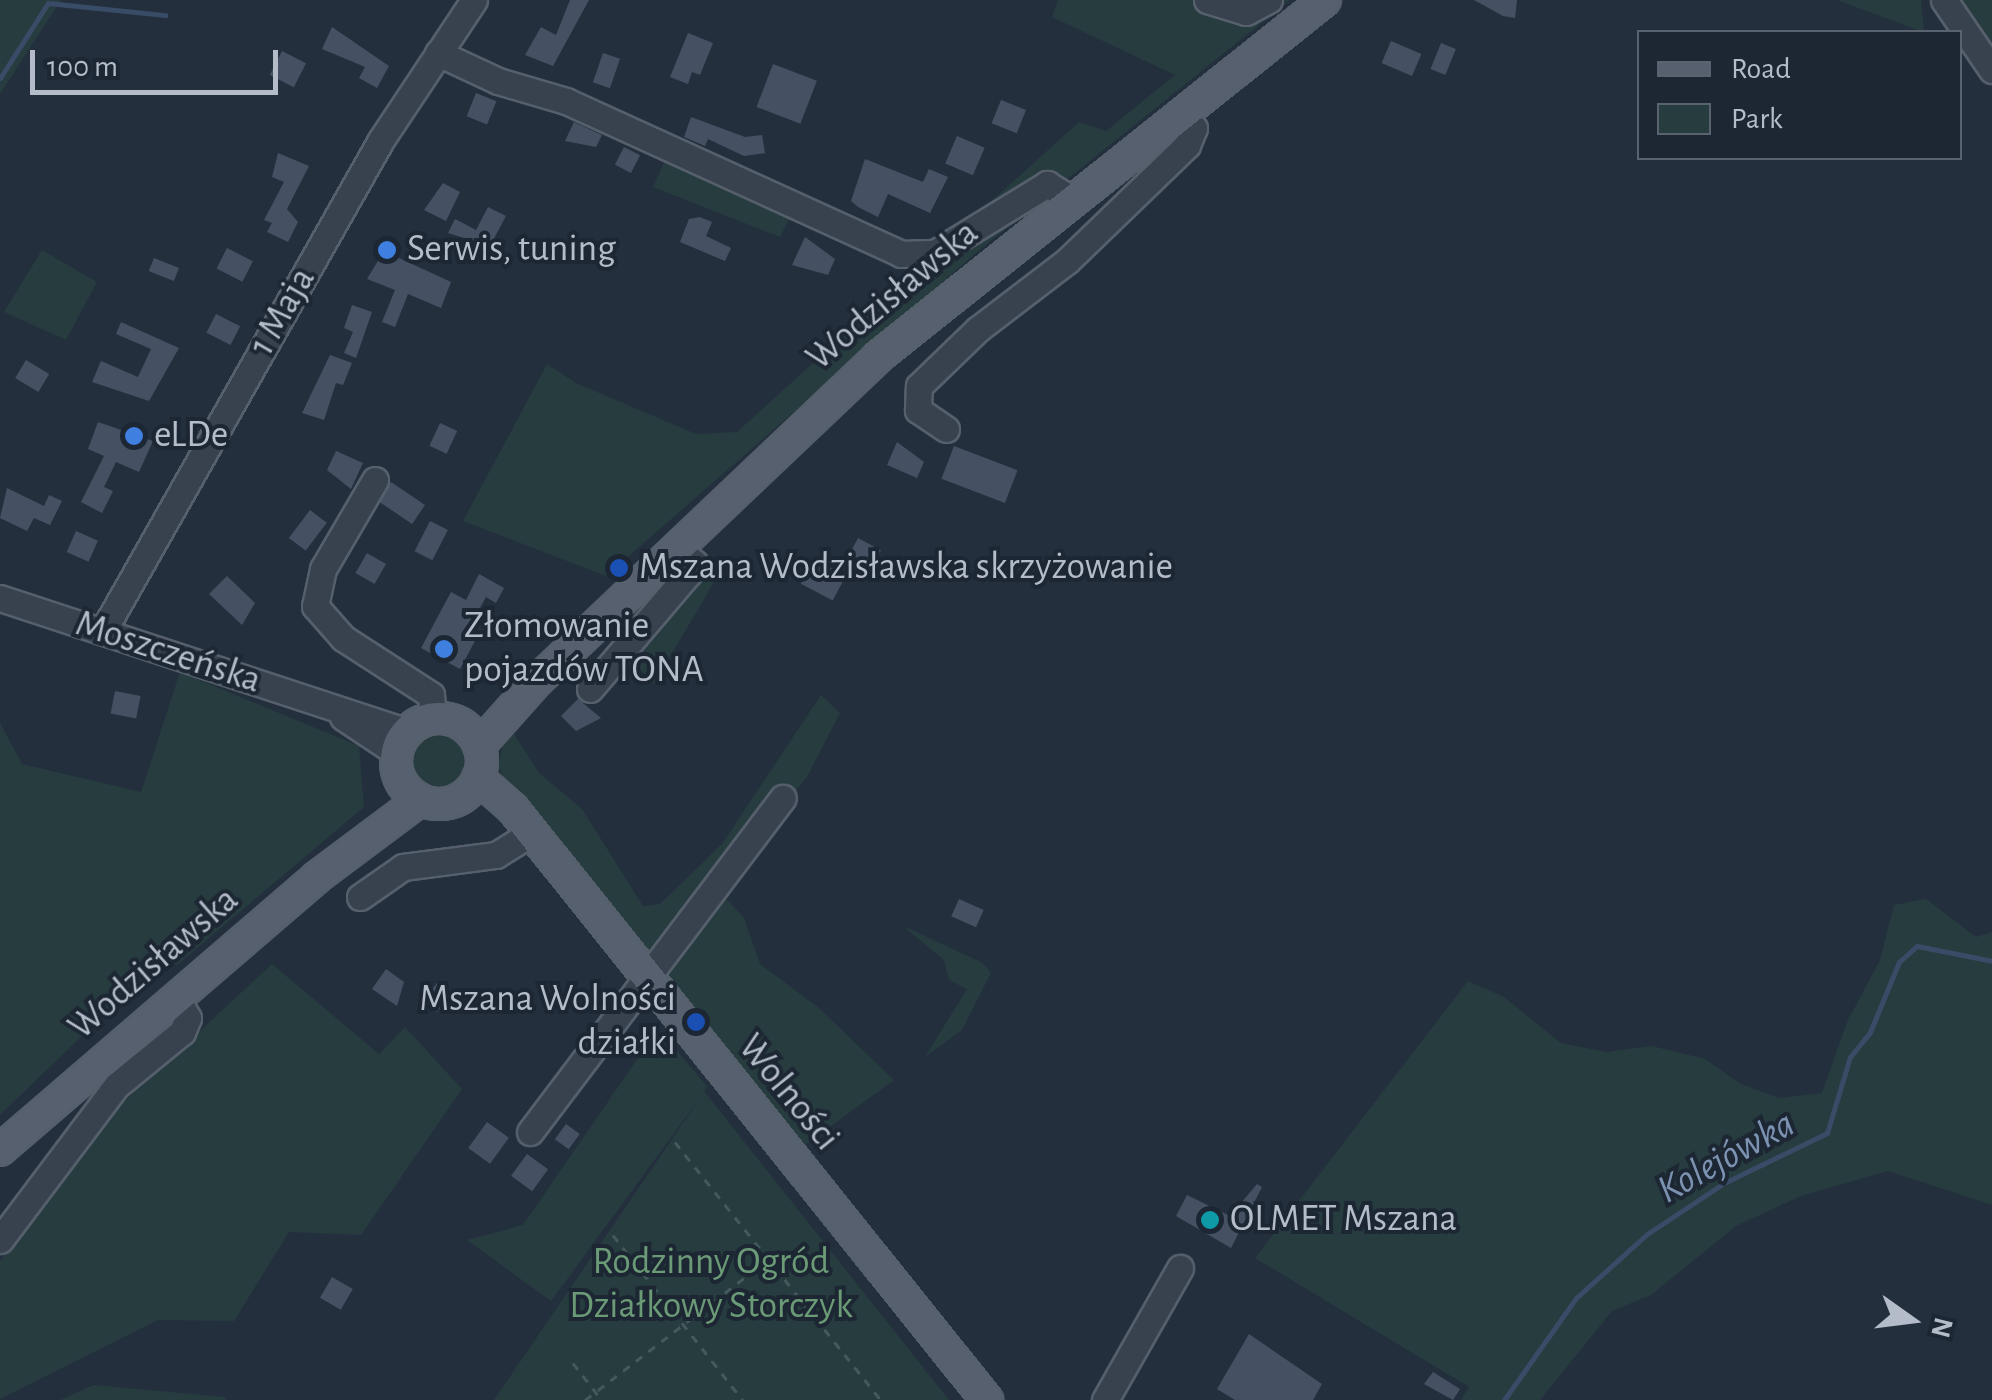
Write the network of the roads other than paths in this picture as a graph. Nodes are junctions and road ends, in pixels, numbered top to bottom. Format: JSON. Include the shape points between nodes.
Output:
{"nodes":[{"id":1,"x":474,"y":0,"type":"edge"},
{"id":2,"x":1207,"y":0,"type":"edge"},
{"id":3,"x":1269,"y":0,"type":"edge"},
{"id":4,"x":1324,"y":0,"type":"edge"},
{"id":5,"x":1944,"y":0,"type":"edge"},
{"id":6,"x":438,"y":53,"type":"junction"},
{"id":7,"x":1992,"y":70,"type":"edge"},
{"id":8,"x":1182,"y":112,"type":"junction"},
{"id":9,"x":1072,"y":200,"type":"junction"},
{"id":10,"x":946,"y":429,"type":"dead end"},
{"id":11,"x":375,"y":480,"type":"dead end"},
{"id":12,"x":676,"y":547,"type":"junction"},
{"id":13,"x":0,"y":598,"type":"edge"},
{"id":14,"x":103,"y":631,"type":"junction"},
{"id":15,"x":590,"y":689,"type":"dead end"},
{"id":16,"x":471,"y":736,"type":"junction"},
{"id":17,"x":412,"y":757,"type":"junction"},
{"id":18,"x":470,"y":788,"type":"junction"},
{"id":19,"x":782,"y":798,"type":"dead end"},
{"id":20,"x":529,"y":834,"type":"junction"},
{"id":21,"x":360,"y":897,"type":"dead end"},
{"id":22,"x":648,"y":982,"type":"junction"},
{"id":23,"x":176,"y":998,"type":"junction"},
{"id":24,"x":530,"y":1132,"type":"dead end"},
{"id":25,"x":0,"y":1150,"type":"edge"},
{"id":26,"x":0,"y":1240,"type":"edge"},
{"id":27,"x":1180,"y":1268,"type":"dead end"},
{"id":28,"x":987,"y":1400,"type":"edge"},
{"id":29,"x":1105,"y":1400,"type":"edge"}],
"edges":[{"from":1,"to":6,"type":"street","name":"1 Maja"},
{"from":2,"to":3,"type":"street","via":[[1246,12]]},
{"from":4,"to":8,"type":"main road","name":"Wodzisławska"},
{"from":5,"to":7,"type":"street"},
{"from":6,"to":9,"type":"street","via":[[498,81],[566,101],[901,254],[936,253],[1047,184]]},
{"from":6,"to":14,"type":"street","name":"1 Maja","via":[[372,155]]},
{"from":8,"to":9,"type":"main road","name":"Wodzisławska"},
{"from":8,"to":10,"type":"street","via":[[1186,127],[1194,128],[1187,145],[920,386],[918,410]]},
{"from":9,"to":12,"type":"main road","name":"Wodzisławska","via":[[878,357]]},
{"from":11,"to":17,"type":"street","via":[[323,569],[316,606],[343,638],[431,695]]},
{"from":12,"to":15,"type":"street","via":[[694,563],[688,574]]},
{"from":12,"to":16,"type":"main road","name":"Wodzisławska"},
{"from":13,"to":14,"type":"street","name":"Moszczeńska"},
{"from":14,"to":17,"type":"street","name":"Moszczeńska","via":[[335,711],[364,714]]},
{"from":16,"to":17,"type":"main road"},
{"from":16,"to":18,"type":"main road"},
{"from":17,"to":18,"type":"main road","via":[[445,804]]},
{"from":17,"to":23,"type":"main road","name":"Wodzisławska","via":[[364,844]]},
{"from":18,"to":20,"type":"main road","name":"Wolności"},
{"from":19,"to":22,"type":"street"},
{"from":20,"to":21,"type":"street","via":[[496,855],[403,868]]},
{"from":20,"to":22,"type":"main road","name":"Wolności"},
{"from":22,"to":24,"type":"street"},
{"from":22,"to":28,"type":"main road","name":"Wolności"},
{"from":23,"to":25,"type":"main road","name":"Wodzisławska"},
{"from":23,"to":26,"type":"street","via":[[188,1018],[182,1032],[117,1085]]},
{"from":27,"to":29,"type":"street"}]}
